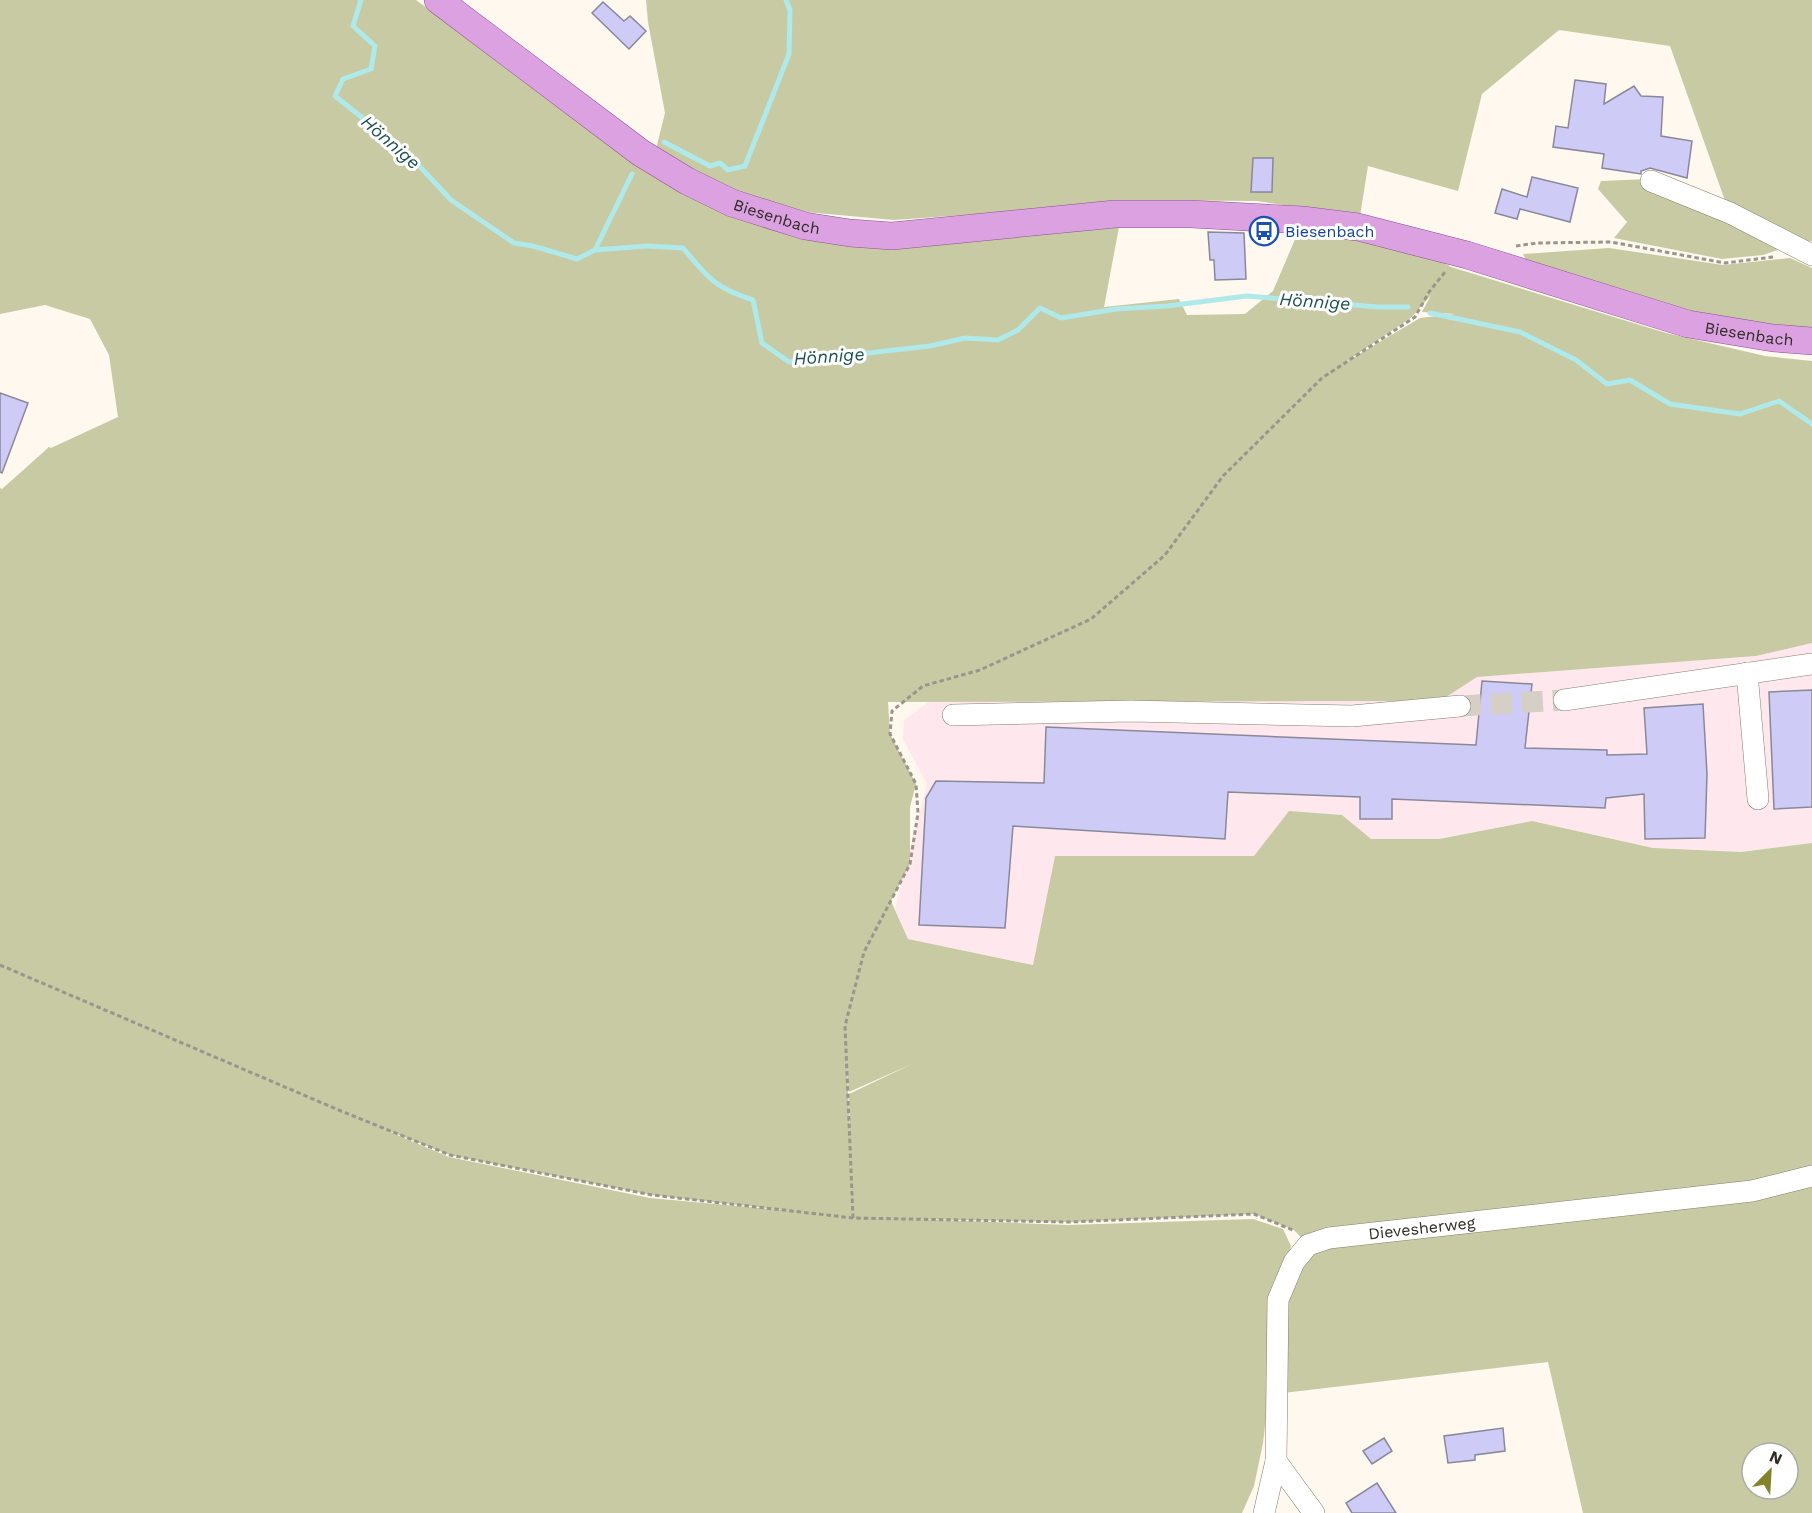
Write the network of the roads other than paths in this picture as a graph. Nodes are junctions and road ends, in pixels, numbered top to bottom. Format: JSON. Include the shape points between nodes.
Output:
{"nodes":[{"id":1,"x":438,"y":0,"type":"edge"},
{"id":2,"x":1651,"y":181,"type":"dead end"},
{"id":3,"x":1805,"y":251,"type":"edge"},
{"id":4,"x":1812,"y":341,"type":"edge"},
{"id":5,"x":1812,"y":664,"type":"edge"},
{"id":6,"x":1747,"y":674,"type":"junction"},
{"id":7,"x":1564,"y":700,"type":"tunnel mouth"},
{"id":8,"x":1460,"y":706,"type":"tunnel mouth"},
{"id":9,"x":953,"y":715,"type":"dead end"},
{"id":10,"x":1758,"y":799,"type":"dead end"},
{"id":11,"x":1812,"y":1176,"type":"edge"},
{"id":12,"x":1276,"y":1461,"type":"junction"},
{"id":13,"x":1264,"y":1513,"type":"edge"},
{"id":14,"x":1314,"y":1513,"type":"edge"}],
"edges":[{"from":1,"to":4,"type":"main road","name":"Biesenbach","via":[[641,153],[732,203],[805,226],[892,236],[1115,214],[1302,220],[1358,227],[1467,255],[1688,324]]},
{"from":2,"to":3,"type":"street","via":[[1730,213]]},
{"from":5,"to":6,"type":"street"},
{"from":6,"to":7,"type":"street"},
{"from":6,"to":10,"type":"street"},
{"from":8,"to":9,"type":"street","via":[[1352,716],[1131,711]]},
{"from":11,"to":12,"type":"street","name":"Dievesherweg","via":[[1752,1191],[1329,1238],[1308,1245],[1294,1262],[1278,1300]]},
{"from":12,"to":13,"type":"street"},
{"from":12,"to":14,"type":"street"}]}
